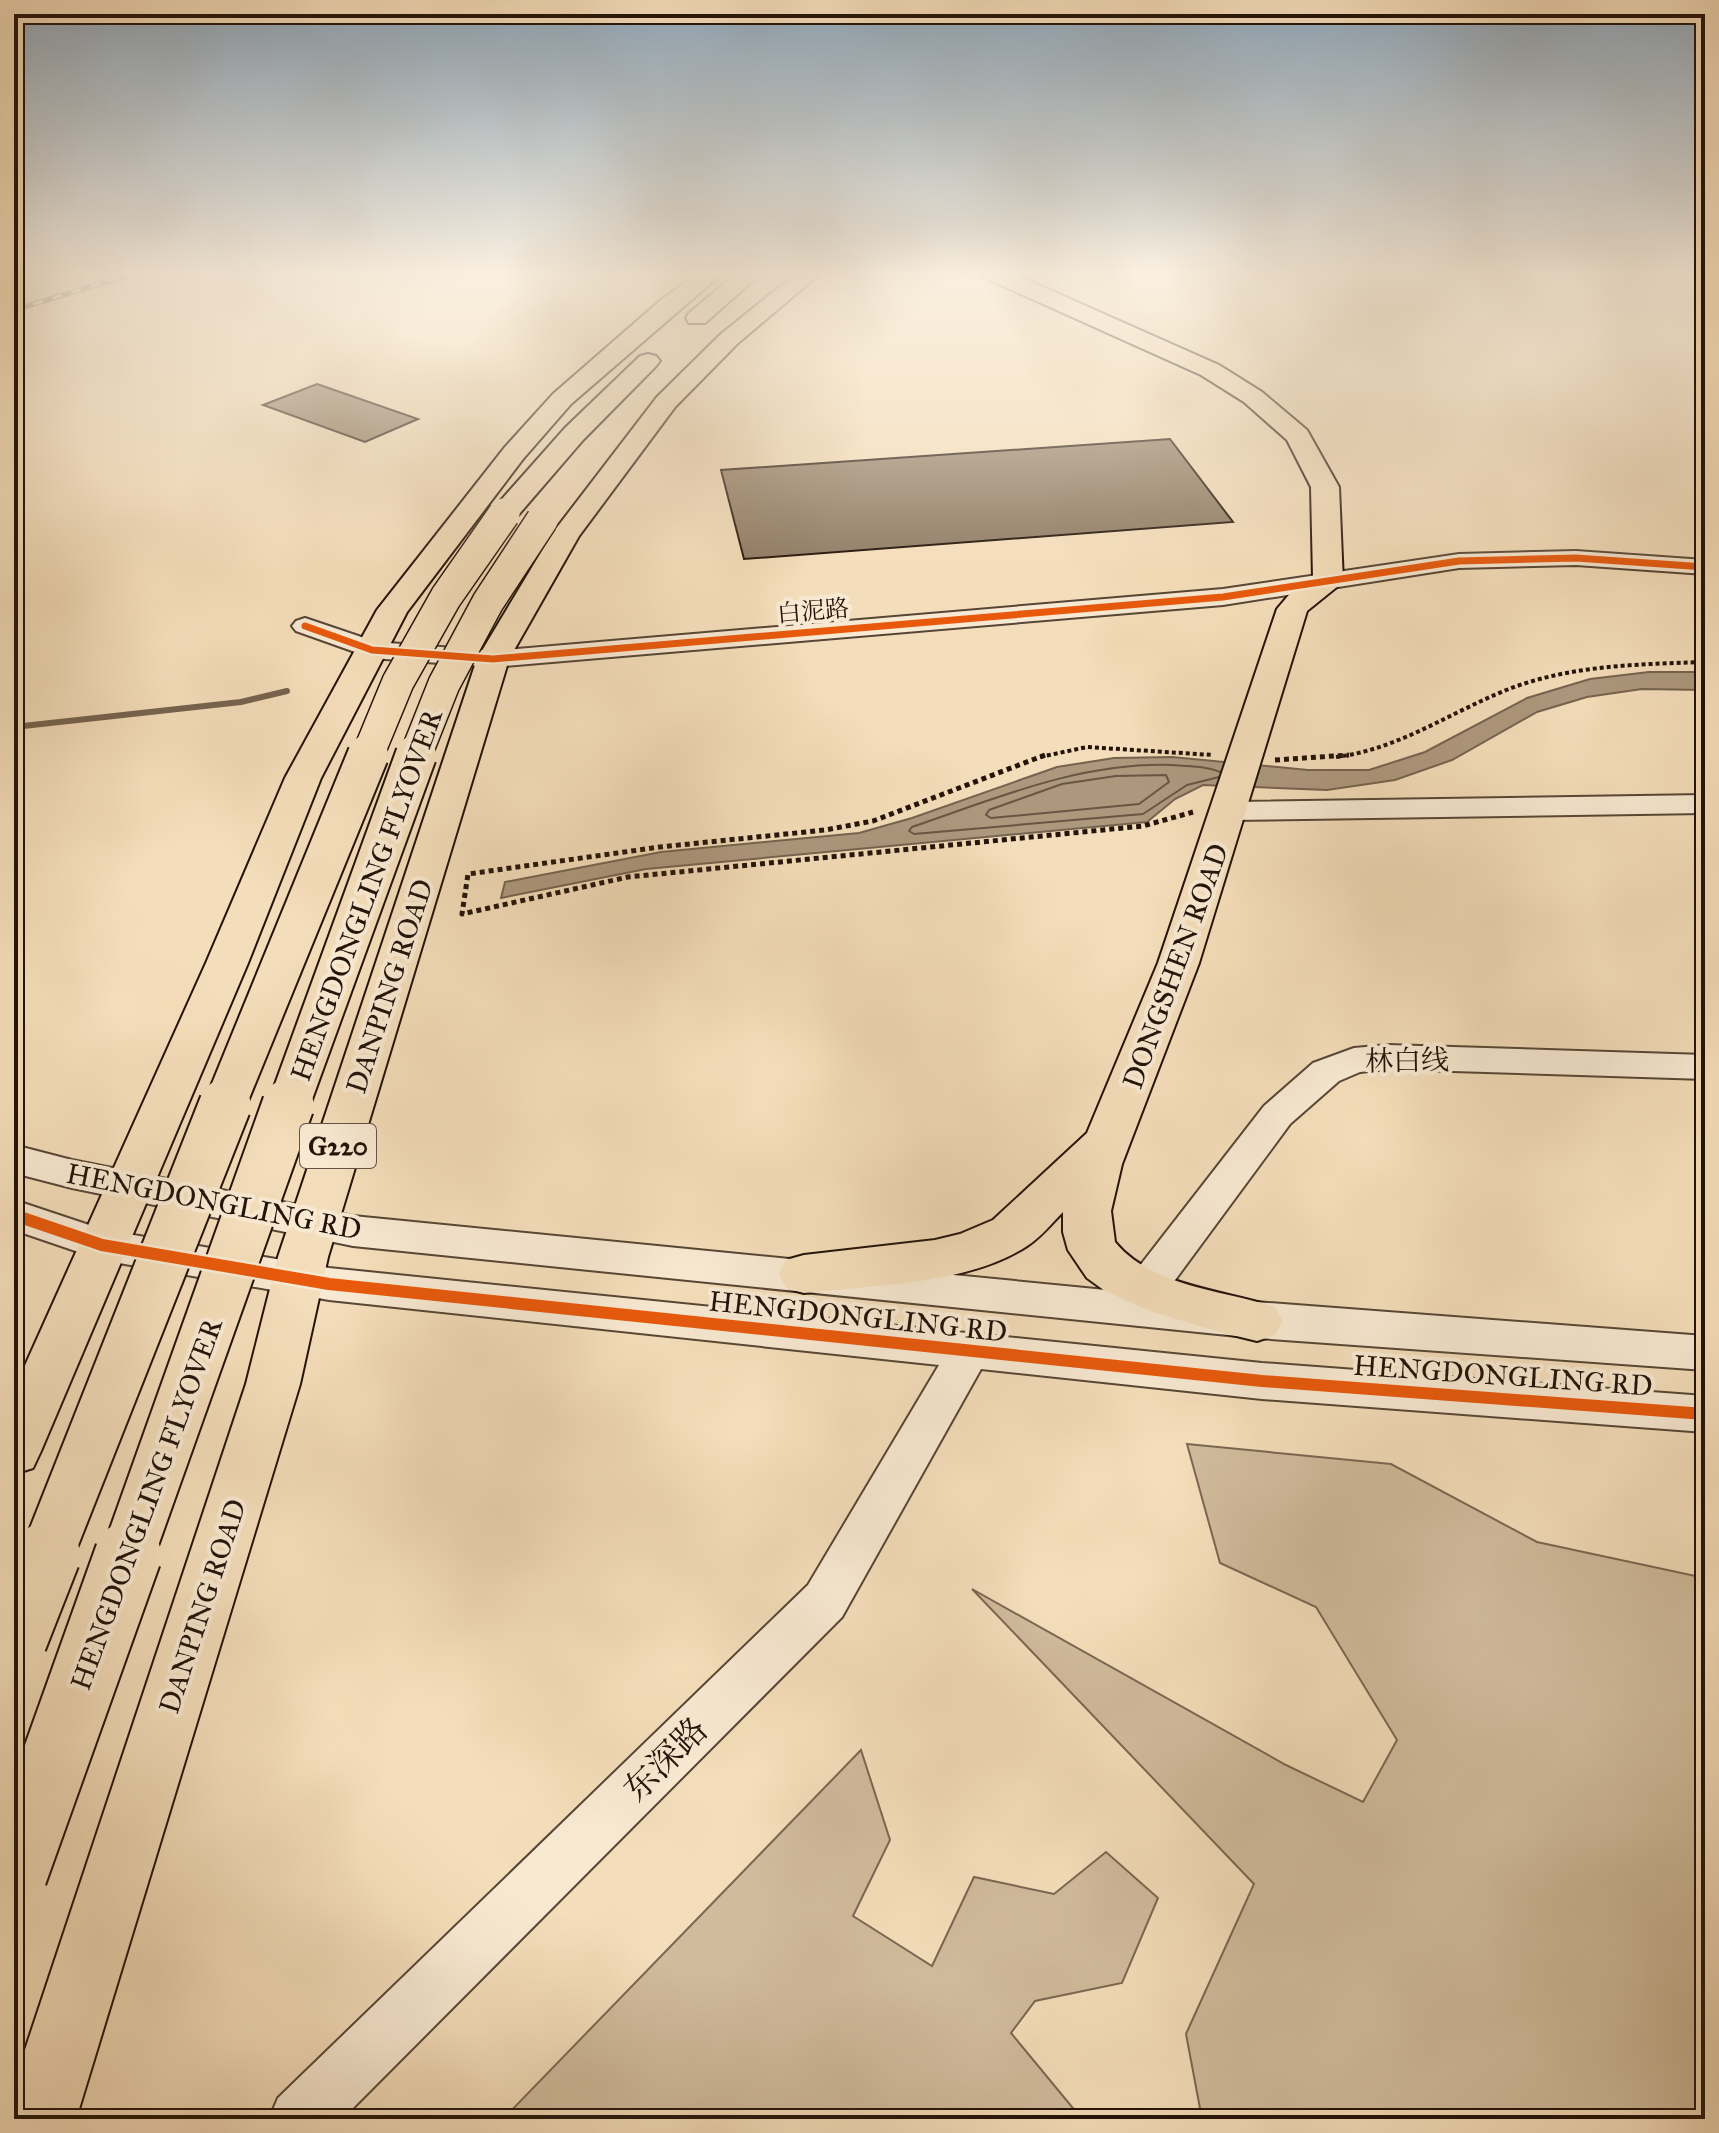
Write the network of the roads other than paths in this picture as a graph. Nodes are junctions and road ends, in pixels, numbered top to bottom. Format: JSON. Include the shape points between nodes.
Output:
{"nodes":[{"id":1,"x":606,"y":371,"type":"edge"},
{"id":2,"x":633,"y":371,"type":"edge"},
{"id":3,"x":669,"y":371,"type":"edge"},
{"id":4,"x":697,"y":371,"type":"edge"},
{"id":5,"x":1211,"y":371,"type":"edge"},
{"id":6,"x":600,"y":449,"type":"dead end"},
{"id":7,"x":536,"y":510,"type":"junction"},
{"id":8,"x":1705,"y":567,"type":"edge"},
{"id":9,"x":1328,"y":582,"type":"junction"},
{"id":10,"x":305,"y":626,"type":"dead end"},
{"id":11,"x":372,"y":650,"type":"junction"},
{"id":12,"x":493,"y":659,"type":"junction"},
{"id":13,"x":1237,"y":787,"type":"junction"},
{"id":14,"x":1705,"y":804,"type":"edge"},
{"id":15,"x":1705,"y":1067,"type":"edge"},
{"id":16,"x":1109,"y":1140,"type":"junction"},
{"id":17,"x":14,"y":1159,"type":"edge"},
{"id":18,"x":127,"y":1185,"type":"junction"},
{"id":19,"x":14,"y":1215,"type":"edge"},
{"id":20,"x":314,"y":1222,"type":"junction"},
{"id":21,"x":102,"y":1245,"type":"junction"},
{"id":22,"x":804,"y":1274,"type":"junction"},
{"id":23,"x":297,"y":1278,"type":"junction"},
{"id":24,"x":1136,"y":1297,"type":"junction"},
{"id":25,"x":1257,"y":1321,"type":"joint"},
{"id":26,"x":969,"y":1352,"type":"junction"},
{"id":27,"x":1705,"y":1353,"type":"edge"},
{"id":28,"x":1705,"y":1414,"type":"edge"},
{"id":29,"x":14,"y":1451,"type":"edge"},
{"id":30,"x":14,"y":1639,"type":"edge"},
{"id":31,"x":14,"y":1874,"type":"edge"},
{"id":32,"x":39,"y":2119,"type":"edge"},
{"id":33,"x":299,"y":2119,"type":"edge"}],
"edges":[{"from":1,"to":11,"type":"main road","via":[[562,399],[514,453],[392,610]]},
{"from":2,"to":7,"type":"main road","via":[[574,434]]},
{"from":3,"to":6,"type":"main road"},
{"from":4,"to":12,"type":"main road","name":"DANPING ROAD","number":"G220","via":[[666,402],[566,534]]},
{"from":5,"to":9,"type":"main road","via":[[1253,397],[1298,436],[1325,487]]},
{"from":7,"to":30,"type":"main road","name":"HENGDONGLING FLYOVER","bridge":true,"via":[[446,597],[398,682],[278,970]]},
{"from":7,"to":31,"type":"main road","name":"HENGDONGLING FLYOVER","bridge":true,"via":[[444,684],[385,834]]},
{"from":8,"to":9,"type":"street","name":"白泥路","via":[[1516,558],[1459,561]]},
{"from":9,"to":12,"type":"street","name":"白泥路","via":[[1223,597]]},
{"from":9,"to":13,"type":"main road","name":"DONGSHEN ROAD","via":[[1292,609]]},
{"from":10,"to":11,"type":"street","name":"白泥路"},
{"from":11,"to":12,"type":"street","name":"白泥路"},
{"from":11,"to":18,"type":"main road","via":[[303,778]]},
{"from":12,"to":20,"type":"main road","name":"DANPING ROAD","number":"G220"},
{"from":13,"to":14,"type":"street"},
{"from":13,"to":16,"type":"main road","name":"DONGSHEN ROAD","via":[[1171,991]]},
{"from":15,"to":24,"type":"street","name":"林白线","via":[[1354,1060],[1326,1072],[1277,1115]]},
{"from":16,"to":22,"type":"main road","name":"DONGSHEN ROAD","via":[[1010,1233],[935,1259]]},
{"from":16,"to":24,"type":"main road","name":"DONGSHEN ROAD","via":[[1084,1225],[1094,1252]]},
{"from":17,"to":18,"type":"street","name":"HENGDONGLING RD"},
{"from":18,"to":20,"type":"street","name":"HENGDONGLING RD"},
{"from":18,"to":21,"type":"main road"},
{"from":19,"to":21,"type":"street","name":"HENGDONGLING RD"},
{"from":20,"to":22,"type":"street","name":"HENGDONGLING RD","via":[[353,1231]]},
{"from":20,"to":23,"type":"main road","name":"DANPING ROAD","number":"G220"},
{"from":21,"to":23,"type":"street","name":"HENGDONGLING RD"},
{"from":21,"to":29,"type":"main road"},
{"from":22,"to":24,"type":"street","name":"HENGDONGLING RD"},
{"from":23,"to":26,"type":"street","name":"HENGDONGLING RD"},
{"from":23,"to":32,"type":"main road","name":"DANPING ROAD","number":"G220","via":[[273,1384]]},
{"from":24,"to":25,"type":"main road","name":"DONGSHEN ROAD"},
{"from":25,"to":27,"type":"street","name":"HENGDONGLING RD"},
{"from":26,"to":28,"type":"street","name":"HENGDONGLING RD","via":[[1262,1381]]},
{"from":26,"to":33,"type":"street","name":"东深路","via":[[825,1601]]}]}
